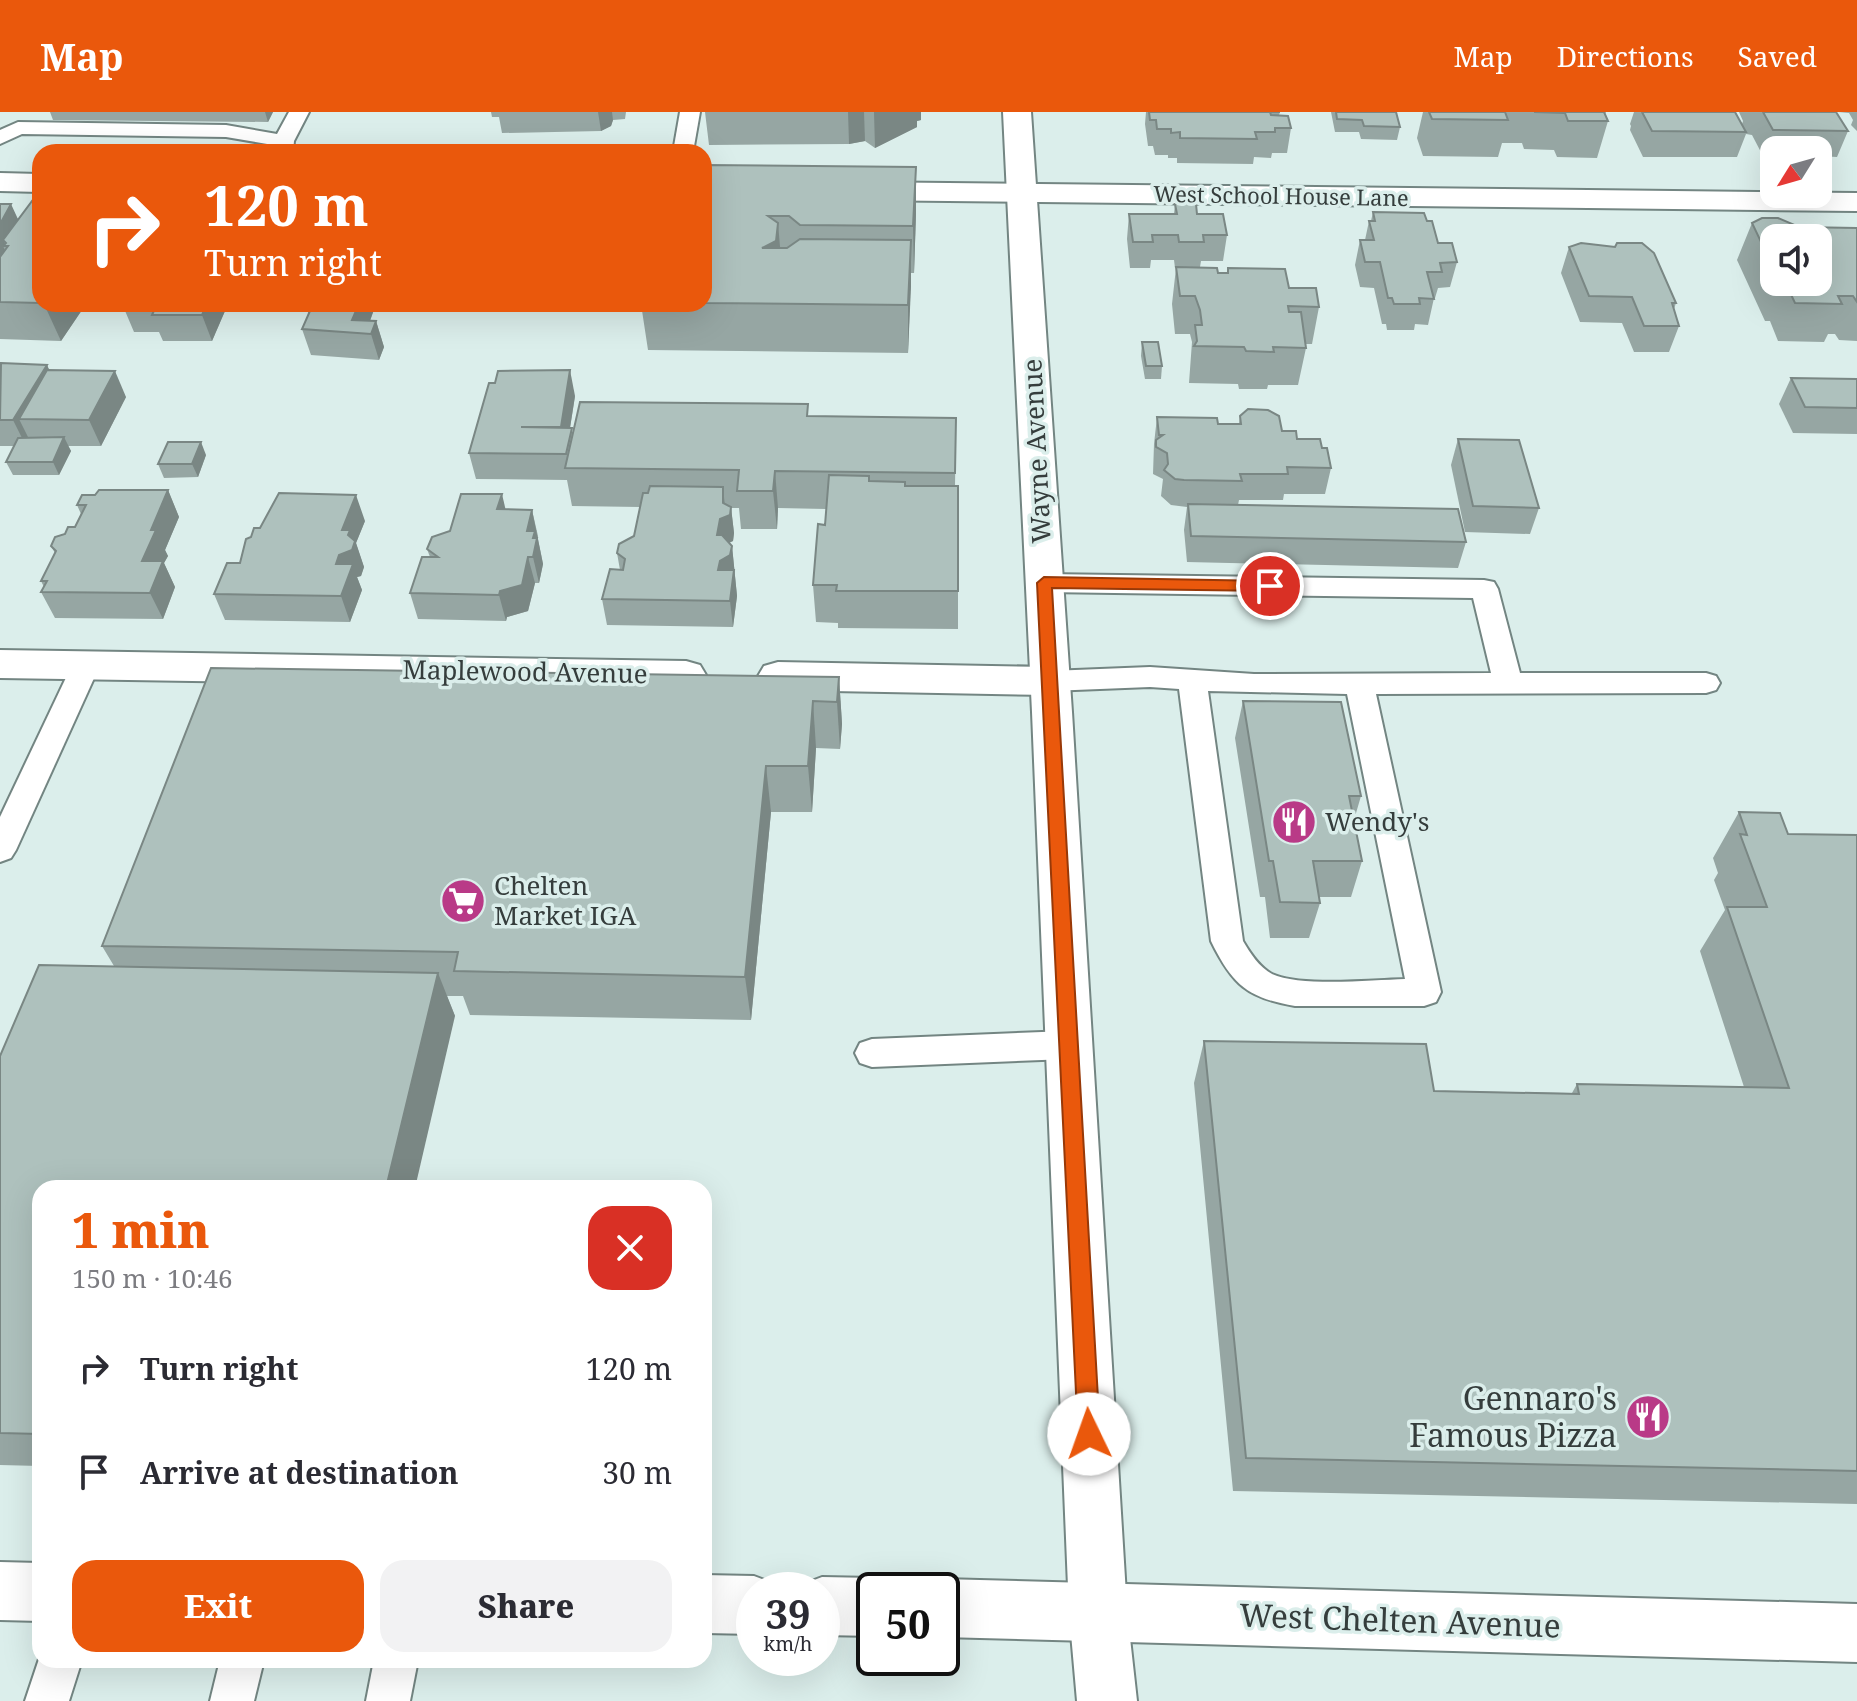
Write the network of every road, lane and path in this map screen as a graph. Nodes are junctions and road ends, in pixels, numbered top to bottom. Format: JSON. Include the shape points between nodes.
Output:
{"nodes":[{"id":1,"x":299,"y":112,"type":"edge"},
{"id":2,"x":690,"y":112,"type":"edge"},
{"id":3,"x":1017,"y":112,"type":"edge"},
{"id":4,"x":16,"y":126,"type":"edge"},
{"id":5,"x":273,"y":144,"type":"edge"},
{"id":6,"x":285,"y":144,"type":"edge"},
{"id":7,"x":684,"y":144,"type":"edge"},
{"id":8,"x":0,"y":182,"type":"edge"},
{"id":9,"x":32,"y":183,"type":"edge"},
{"id":10,"x":825,"y":191,"type":"edge"},
{"id":11,"x":1022,"y":192,"type":"junction"},
{"id":12,"x":1857,"y":202,"type":"edge"},
{"id":13,"x":1044,"y":583,"type":"junction"},
{"id":14,"x":0,"y":664,"type":"edge"},
{"id":15,"x":86,"y":665,"type":"junction"},
{"id":16,"x":1050,"y":681,"type":"junction"},
{"id":17,"x":1192,"y":681,"type":"junction"},
{"id":18,"x":1508,"y":682,"type":"junction"},
{"id":19,"x":1706,"y":683,"type":"dead end"},
{"id":20,"x":1359,"y":684,"type":"junction"},
{"id":21,"x":0,"y":850,"type":"edge"},
{"id":22,"x":1068,"y":1045,"type":"junction"},
{"id":23,"x":872,"y":1053,"type":"dead end"},
{"id":24,"x":0,"y":1591,"type":"edge"},
{"id":25,"x":32,"y":1592,"type":"edge"},
{"id":26,"x":712,"y":1604,"type":"edge"},
{"id":27,"x":736,"y":1605,"type":"edge"},
{"id":28,"x":960,"y":1608,"type":"edge"},
{"id":29,"x":1098,"y":1611,"type":"junction"},
{"id":30,"x":1857,"y":1633,"type":"edge"},
{"id":31,"x":57,"y":1668,"type":"edge"},
{"id":32,"x":240,"y":1668,"type":"edge"},
{"id":33,"x":394,"y":1668,"type":"edge"},
{"id":34,"x":47,"y":1701,"type":"edge"},
{"id":35,"x":232,"y":1701,"type":"edge"},
{"id":36,"x":388,"y":1701,"type":"edge"},
{"id":37,"x":1107,"y":1701,"type":"edge"}],
"edges":[{"from":1,"to":6,"type":"lane"},
{"from":2,"to":7,"type":"lane"},
{"from":3,"to":11,"type":"street","name":"Wayne Avenue"},
{"from":4,"to":5,"type":"lane","via":[[226,131]]},
{"from":8,"to":9,"type":"street"},
{"from":10,"to":11,"type":"street","name":"West School House Lane"},
{"from":11,"to":12,"type":"street","name":"West School House Lane"},
{"from":11,"to":13,"type":"street","name":"Wayne Avenue"},
{"from":13,"to":16,"type":"street","name":"Wayne Avenue"},
{"from":13,"to":18,"type":"lane","via":[[1484,589]]},
{"from":14,"to":15,"type":"street","name":"Maplewood Avenue"},
{"from":15,"to":16,"type":"street","name":"Maplewood Avenue"},
{"from":15,"to":21,"type":"lane"},
{"from":16,"to":17,"type":"lane"},
{"from":16,"to":22,"type":"street","name":"Wayne Avenue"},
{"from":17,"to":20,"type":"lane"},
{"from":17,"to":20,"type":"lane","via":[[1227,941],[1237,962],[1262,984],[1294,992],[1424,992]]},
{"from":18,"to":19,"type":"lane"},
{"from":18,"to":20,"type":"lane"},
{"from":22,"to":23,"type":"lane"},
{"from":22,"to":29,"type":"street","name":"Wayne Avenue"},
{"from":24,"to":25,"type":"street"},
{"from":26,"to":27,"type":"street"},
{"from":28,"to":29,"type":"street","name":"West Chelten Avenue"},
{"from":29,"to":30,"type":"street","name":"West Chelten Avenue"},
{"from":29,"to":37,"type":"street","name":"Wayne Avenue"},
{"from":31,"to":34,"type":"lane"},
{"from":32,"to":35,"type":"lane"},
{"from":33,"to":36,"type":"lane"}]}
